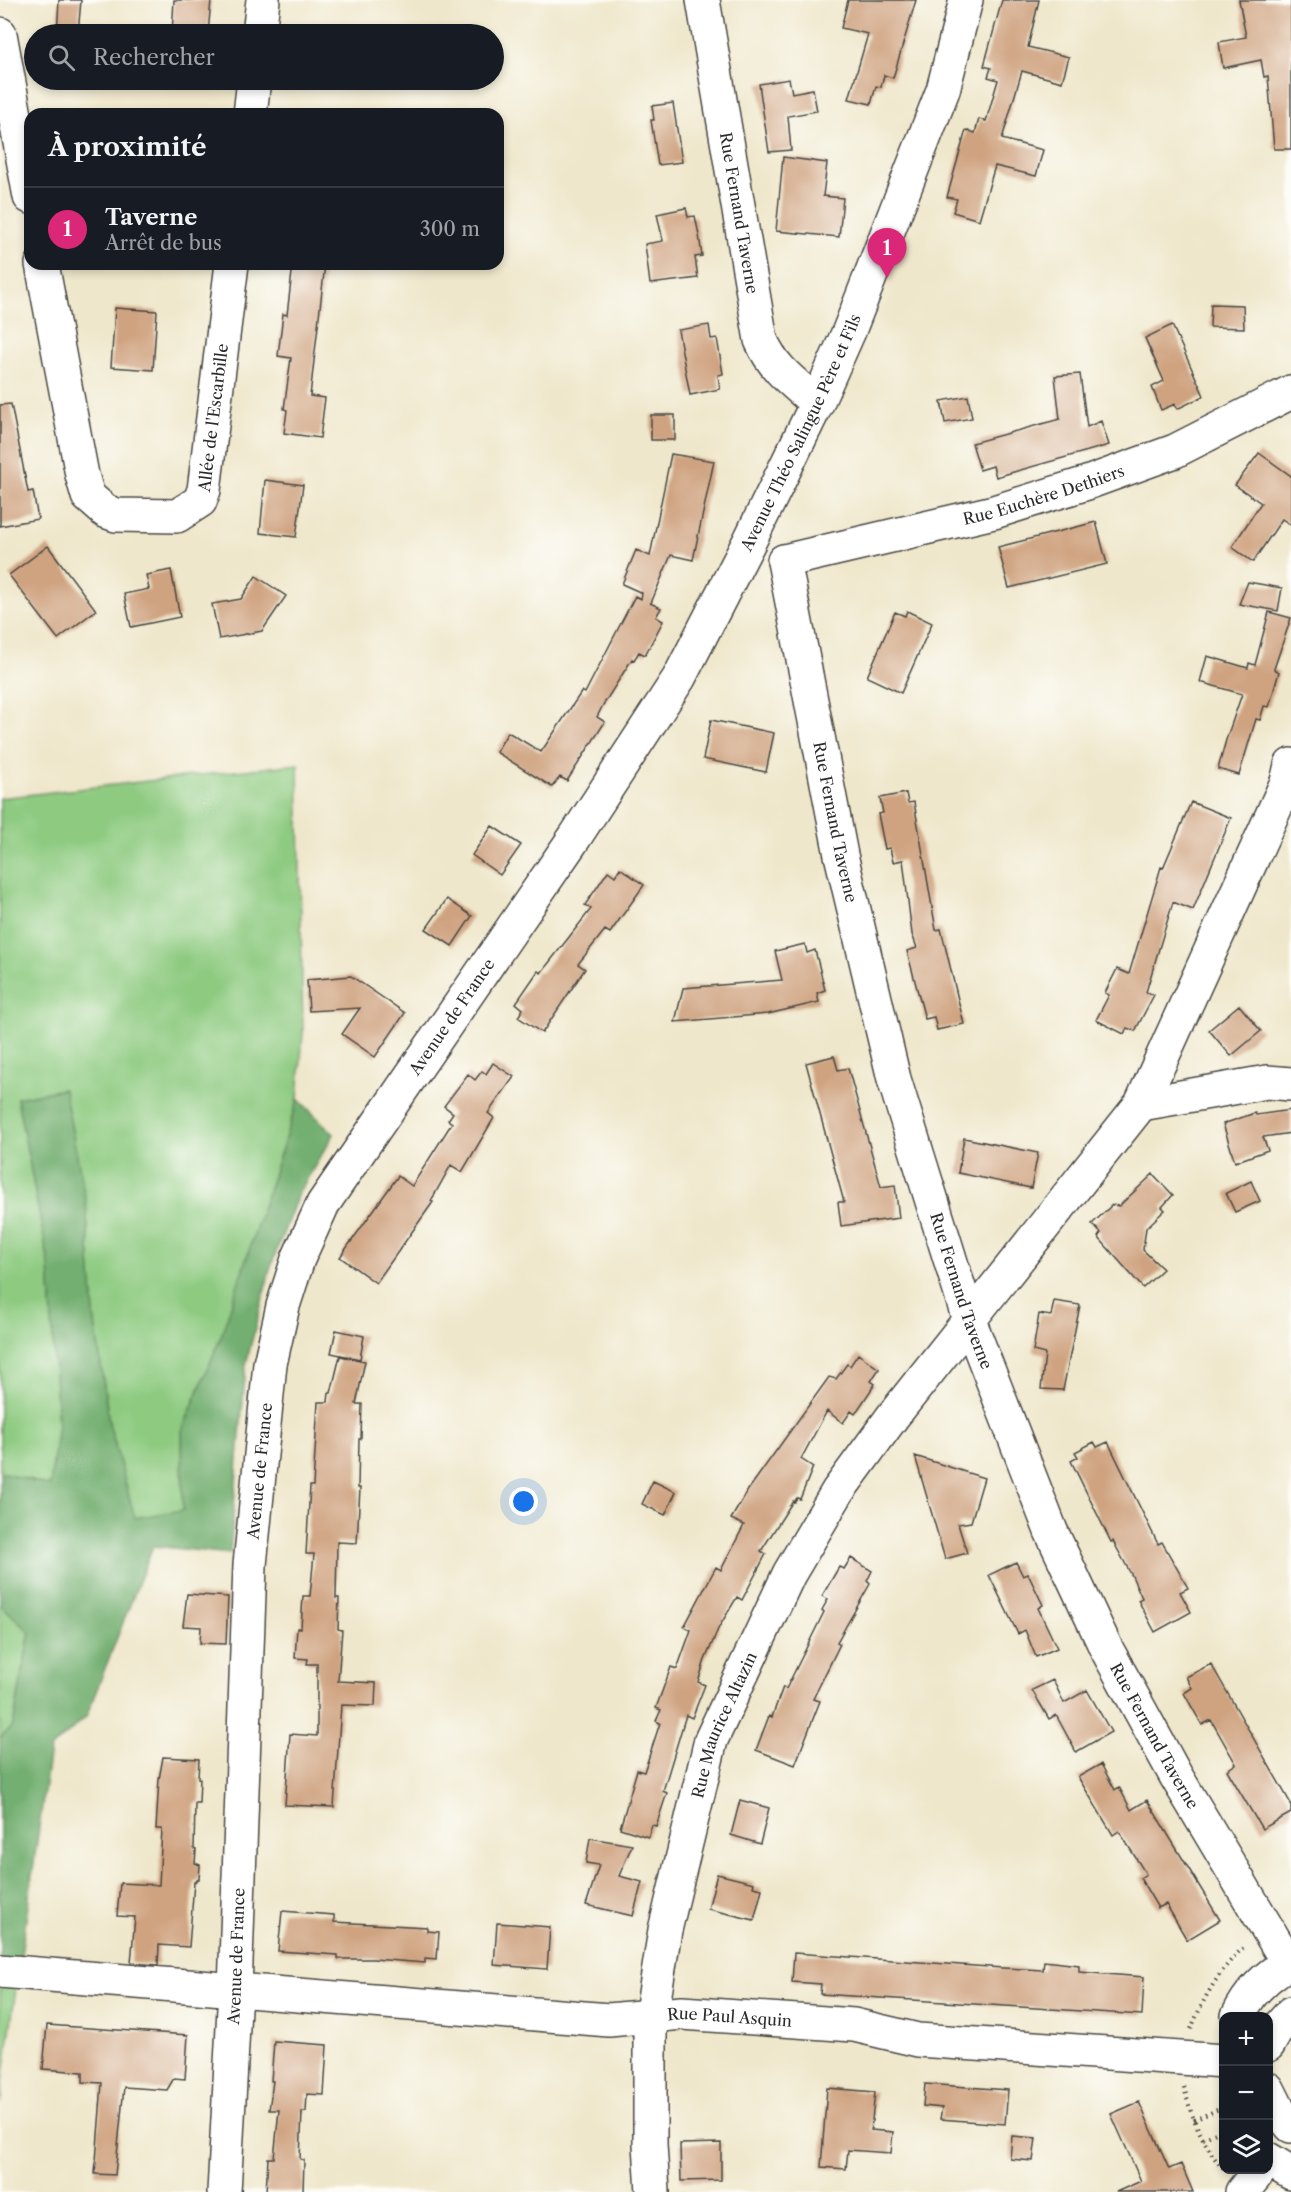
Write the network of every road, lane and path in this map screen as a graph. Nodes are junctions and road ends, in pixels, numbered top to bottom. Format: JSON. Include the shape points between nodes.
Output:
{"nodes":[{"id":1,"x":263,"y":0,"type":"edge"},
{"id":2,"x":703,"y":0,"type":"edge"},
{"id":3,"x":966,"y":0,"type":"edge"},
{"id":4,"x":260,"y":24,"type":"edge"},
{"id":5,"x":0,"y":34,"type":"edge"},
{"id":6,"x":253,"y":90,"type":"edge"},
{"id":7,"x":251,"y":108,"type":"edge"},
{"id":8,"x":24,"y":164,"type":"edge"},
{"id":9,"x":43,"y":270,"type":"edge"},
{"id":10,"x":231,"y":270,"type":"edge"},
{"id":11,"x":1291,"y":392,"type":"edge"},
{"id":12,"x":817,"y":403,"type":"junction"},
{"id":13,"x":750,"y":540,"type":"junction"},
{"id":14,"x":784,"y":561,"type":"junction"},
{"id":15,"x":1291,"y":765,"type":"edge"},
{"id":16,"x":575,"y":837,"type":"joint"},
{"id":17,"x":1291,"y":1084,"type":"edge"},
{"id":18,"x":1141,"y":1104,"type":"junction"},
{"id":19,"x":969,"y":1320,"type":"junction"},
{"id":20,"x":1290,"y":1963,"type":"edge"},
{"id":21,"x":3,"y":1971,"type":"edge"},
{"id":22,"x":235,"y":1990,"type":"junction"},
{"id":23,"x":1240,"y":2012,"type":"edge"},
{"id":24,"x":1291,"y":2013,"type":"edge"},
{"id":25,"x":652,"y":2016,"type":"junction"},
{"id":26,"x":1273,"y":2037,"type":"edge"},
{"id":27,"x":1219,"y":2061,"type":"edge"},
{"id":28,"x":1273,"y":2097,"type":"edge"},
{"id":29,"x":1219,"y":2109,"type":"edge"},
{"id":30,"x":1194,"y":2120,"type":"dead end"},
{"id":31,"x":1291,"y":2126,"type":"edge"},
{"id":32,"x":1219,"y":2131,"type":"edge"},
{"id":33,"x":1203,"y":2139,"type":"dead end"},
{"id":34,"x":1273,"y":2162,"type":"edge"},
{"id":35,"x":1291,"y":2173,"type":"edge"},
{"id":36,"x":1256,"y":2174,"type":"edge"},
{"id":37,"x":224,"y":2192,"type":"edge"},
{"id":38,"x":653,"y":2192,"type":"edge"},
{"id":39,"x":1242,"y":2192,"type":"edge"}],
"edges":[{"from":1,"to":4,"type":"street"},
{"from":2,"to":12,"type":"street","name":"Rue Fernand Taverne","via":[[761,340],[777,369]]},
{"from":3,"to":12,"type":"street","name":"Avenue Théo Salingue Père et Fils","via":[[943,90],[871,278]]},
{"from":5,"to":8,"type":"street"},
{"from":6,"to":7,"type":"street"},
{"from":9,"to":10,"type":"street","name":"Allée de l'Escarbille","via":[[88,496],[116,515],[177,516],[200,501],[204,490]]},
{"from":11,"to":14,"type":"street","name":"Rue Euchère Dethiers","via":[[1175,451],[1087,483],[994,512]]},
{"from":12,"to":13,"type":"street","name":"Avenue Théo Salingue Père et Fils"},
{"from":13,"to":14,"type":"street"},
{"from":13,"to":16,"type":"street","name":"Avenue Théo Salingue Père et Fils","via":[[679,678]]},
{"from":14,"to":19,"type":"street","name":"Rue Fernand Taverne","via":[[842,855],[894,1079]]},
{"from":15,"to":18,"type":"street","name":"Rue Maurice Altazin","via":[[1287,782]]},
{"from":16,"to":22,"type":"street","name":"Avenue de France","via":[[323,1204],[298,1259],[283,1306],[270,1364],[250,1565]]},
{"from":17,"to":18,"type":"street","via":[[1267,1082]]},
{"from":18,"to":19,"type":"street","name":"Rue Maurice Altazin"},
{"from":19,"to":20,"type":"street","name":"Rue Fernand Taverne","via":[[1051,1531],[1106,1648],[1176,1776]]},
{"from":19,"to":25,"type":"street","name":"Rue Maurice Altazin","via":[[838,1491],[789,1574],[711,1740],[665,1930]]},
{"from":20,"to":23,"type":"street","via":[[1264,1981]]},
{"from":21,"to":22,"type":"street","name":"Rue Paul Asquin"},
{"from":22,"to":25,"type":"street","name":"Rue Paul Asquin","via":[[609,2020]]},
{"from":22,"to":37,"type":"street","name":"Avenue de France"},
{"from":24,"to":26,"type":"street"},
{"from":25,"to":27,"type":"street","name":"Rue Paul Asquin","via":[[682,2013],[854,2025],[918,2040]]},
{"from":25,"to":38,"type":"street","name":"Rue Maurice Altazin"},
{"from":28,"to":31,"type":"street"},
{"from":29,"to":30,"type":"path"},
{"from":32,"to":33,"type":"path"},
{"from":34,"to":35,"type":"street"},
{"from":36,"to":39,"type":"street"}]}
